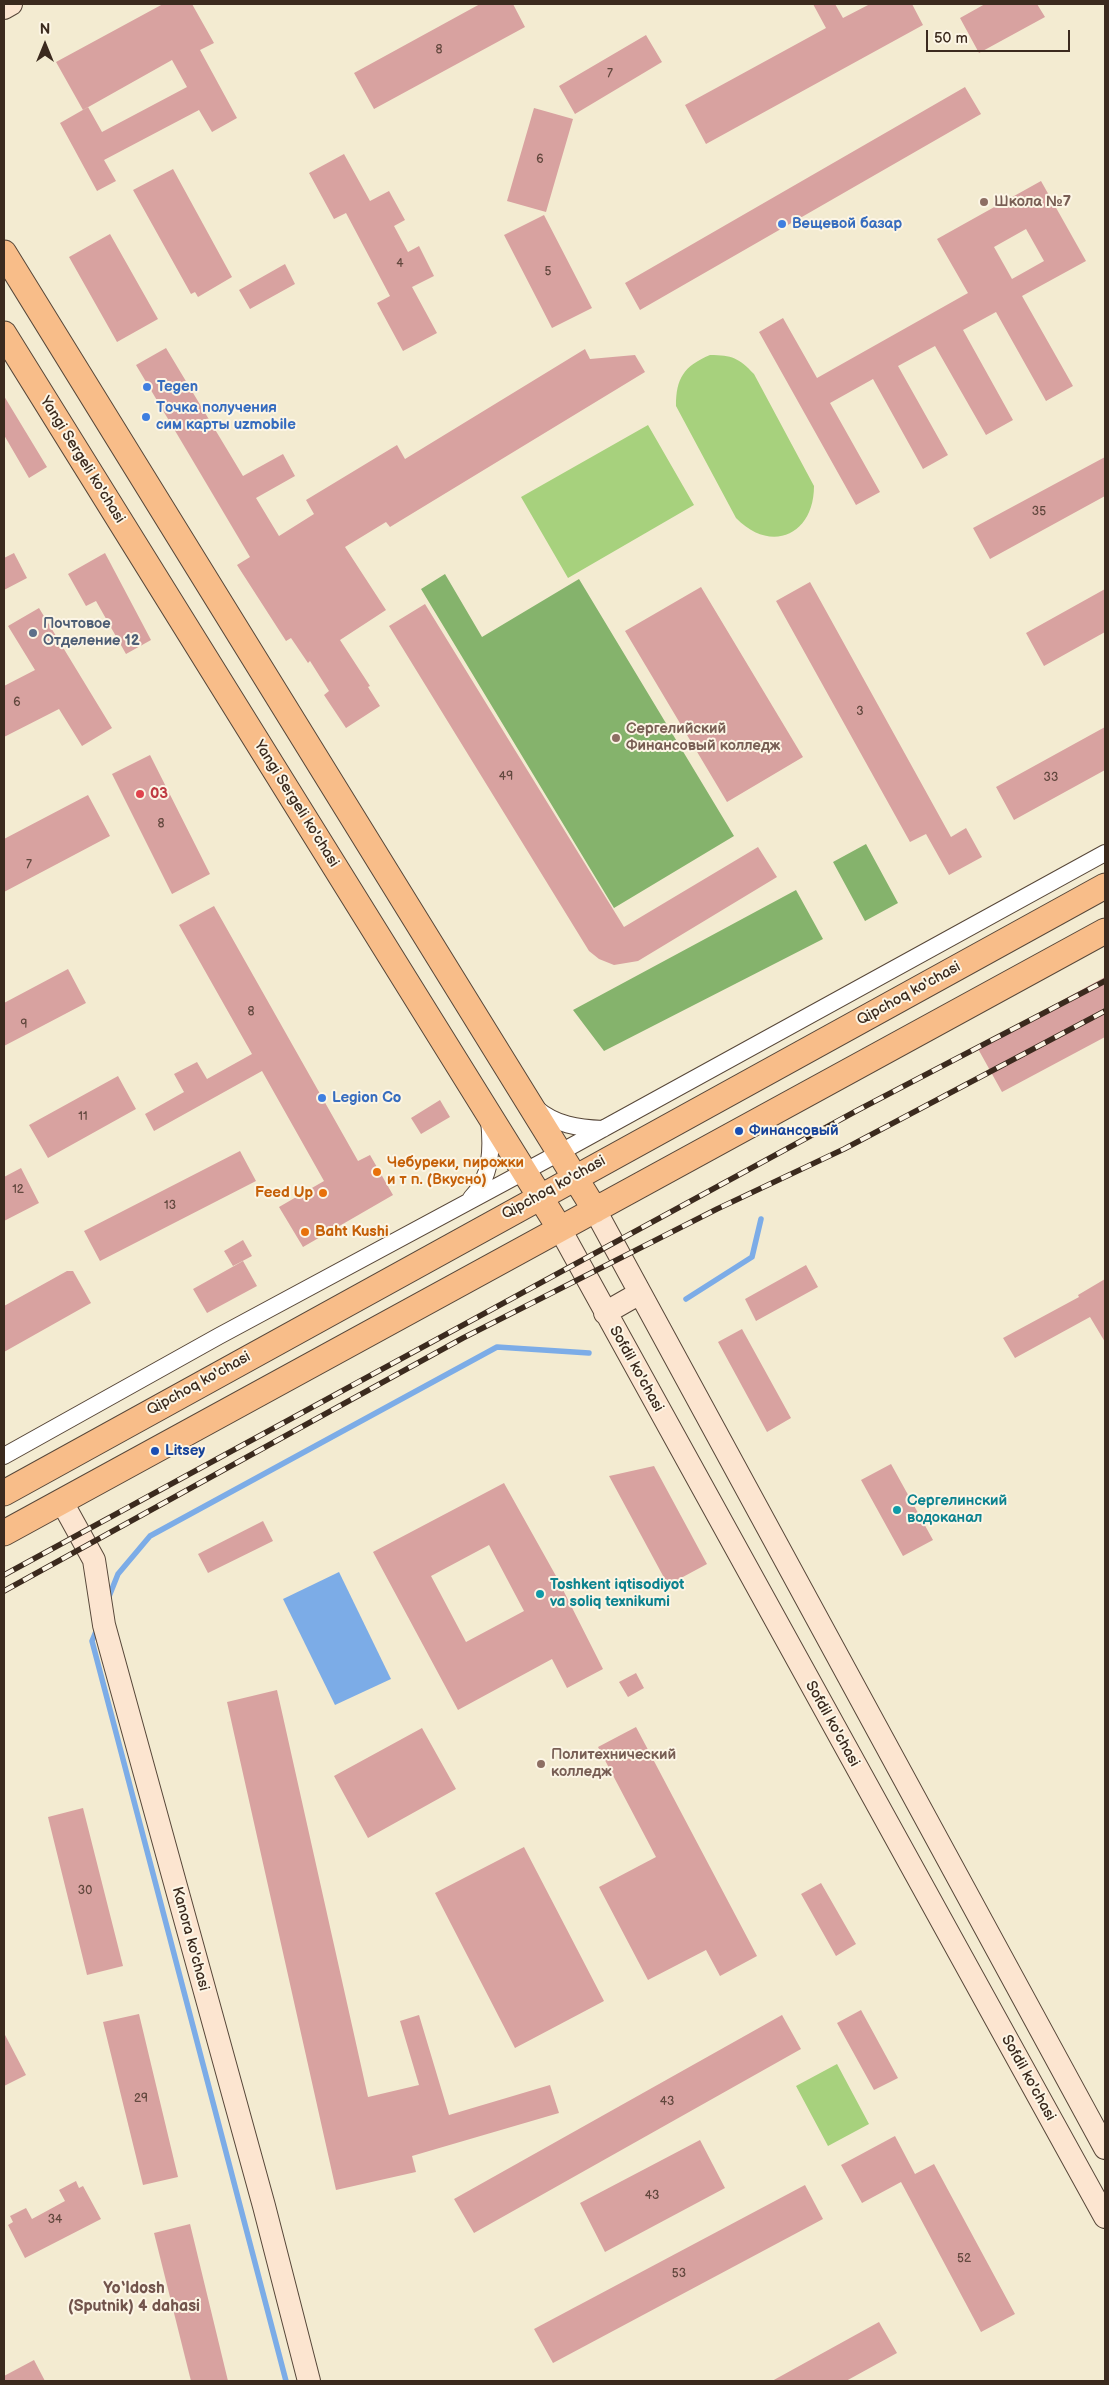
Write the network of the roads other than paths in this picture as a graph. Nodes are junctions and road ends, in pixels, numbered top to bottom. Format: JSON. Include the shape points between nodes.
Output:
{"nodes":[{"id":1,"x":11,"y":4,"type":"edge"},
{"id":2,"x":4,"y":8,"type":"edge"},
{"id":3,"x":4,"y":253,"type":"edge"},
{"id":4,"x":4,"y":334,"type":"edge"},
{"id":5,"x":1105,"y":853,"type":"edge"},
{"id":6,"x":1105,"y":886,"type":"edge"},
{"id":7,"x":1105,"y":931,"type":"edge"},
{"id":8,"x":978,"y":956,"type":"junction"},
{"id":9,"x":997,"y":990,"type":"junction"},
{"id":10,"x":523,"y":1094,"type":"junction"},
{"id":11,"x":488,"y":1114,"type":"junction"},
{"id":12,"x":604,"y":1129,"type":"junction"},
{"id":13,"x":559,"y":1153,"type":"junction"},
{"id":14,"x":524,"y":1172,"type":"junction"},
{"id":15,"x":574,"y":1177,"type":"junction"},
{"id":16,"x":540,"y":1196,"type":"junction"},
{"id":17,"x":468,"y":1202,"type":"junction"},
{"id":18,"x":594,"y":1210,"type":"junction"},
{"id":19,"x":560,"y":1229,"type":"junction"},
{"id":20,"x":640,"y":1293,"type":"junction"},
{"id":21,"x":605,"y":1313,"type":"junction"},
{"id":22,"x":116,"y":1429,"type":"junction"},
{"id":23,"x":4,"y":1456,"type":"edge"},
{"id":24,"x":135,"y":1462,"type":"junction"},
{"id":25,"x":4,"y":1492,"type":"edge"},
{"id":26,"x":62,"y":1502,"type":"junction"},
{"id":27,"x":4,"y":1534,"type":"edge"},
{"id":28,"x":946,"y":1854,"type":"junction"},
{"id":29,"x":914,"y":1872,"type":"junction"},
{"id":30,"x":1105,"y":2148,"type":"edge"},
{"id":31,"x":1105,"y":2218,"type":"edge"},
{"id":32,"x":309,"y":2381,"type":"edge"}],
"edges":[{"from":1,"to":2,"type":"street"},
{"from":3,"to":10,"type":"main road"},
{"from":4,"to":11,"type":"main road","name":"Yangi Sergeli ko'chasi"},
{"from":5,"to":12,"type":"street","name":"Qipchoq ko'chasi"},
{"from":6,"to":8,"type":"main road","name":"Qipchoq ko'chasi"},
{"from":7,"to":9,"type":"main road"},
{"from":8,"to":9,"type":"main road"},
{"from":8,"to":15,"type":"main road","name":"Qipchoq ko'chasi"},
{"from":9,"to":18,"type":"main road"},
{"from":10,"to":12,"type":"street","via":[[543,1114],[556,1121]]},
{"from":10,"to":13,"type":"main road"},
{"from":11,"to":14,"type":"main road","name":"Yangi Sergeli ko'chasi"},
{"from":11,"to":17,"type":"street","name":"Qipchoq ko'chasi","via":[[491,1138],[487,1172],[478,1192]]},
{"from":12,"to":13,"type":"street","name":"Qipchoq ko'chasi"},
{"from":13,"to":14,"type":"street","name":"Qipchoq ko'chasi"},
{"from":13,"to":15,"type":"main road"},
{"from":14,"to":16,"type":"main road","name":"Yangi Sergeli ko'chasi"},
{"from":14,"to":17,"type":"street","name":"Qipchoq ko'chasi"},
{"from":15,"to":16,"type":"main road","name":"Qipchoq ko'chasi"},
{"from":15,"to":18,"type":"main road"},
{"from":15,"to":19,"type":"main road"},
{"from":16,"to":19,"type":"main road","name":"Yangi Sergeli ko'chasi"},
{"from":16,"to":22,"type":"main road","name":"Qipchoq ko'chasi"},
{"from":17,"to":23,"type":"street","name":"Qipchoq ko'chasi"},
{"from":18,"to":19,"type":"main road"},
{"from":18,"to":20,"type":"street"},
{"from":19,"to":21,"type":"street","name":"Sofdil ko'chasi"},
{"from":19,"to":24,"type":"main road"},
{"from":20,"to":21,"type":"street"},
{"from":20,"to":28,"type":"street"},
{"from":21,"to":29,"type":"street","name":"Sofdil ko'chasi"},
{"from":22,"to":24,"type":"main road"},
{"from":22,"to":25,"type":"main road","name":"Qipchoq ko'chasi"},
{"from":24,"to":26,"type":"main road"},
{"from":26,"to":27,"type":"main road"},
{"from":26,"to":32,"type":"street","name":"Kanora ko'chasi","via":[[94,1560],[102,1615]]},
{"from":28,"to":29,"type":"street"},
{"from":28,"to":30,"type":"street"},
{"from":29,"to":31,"type":"street","name":"Sofdil ko'chasi"}]}
